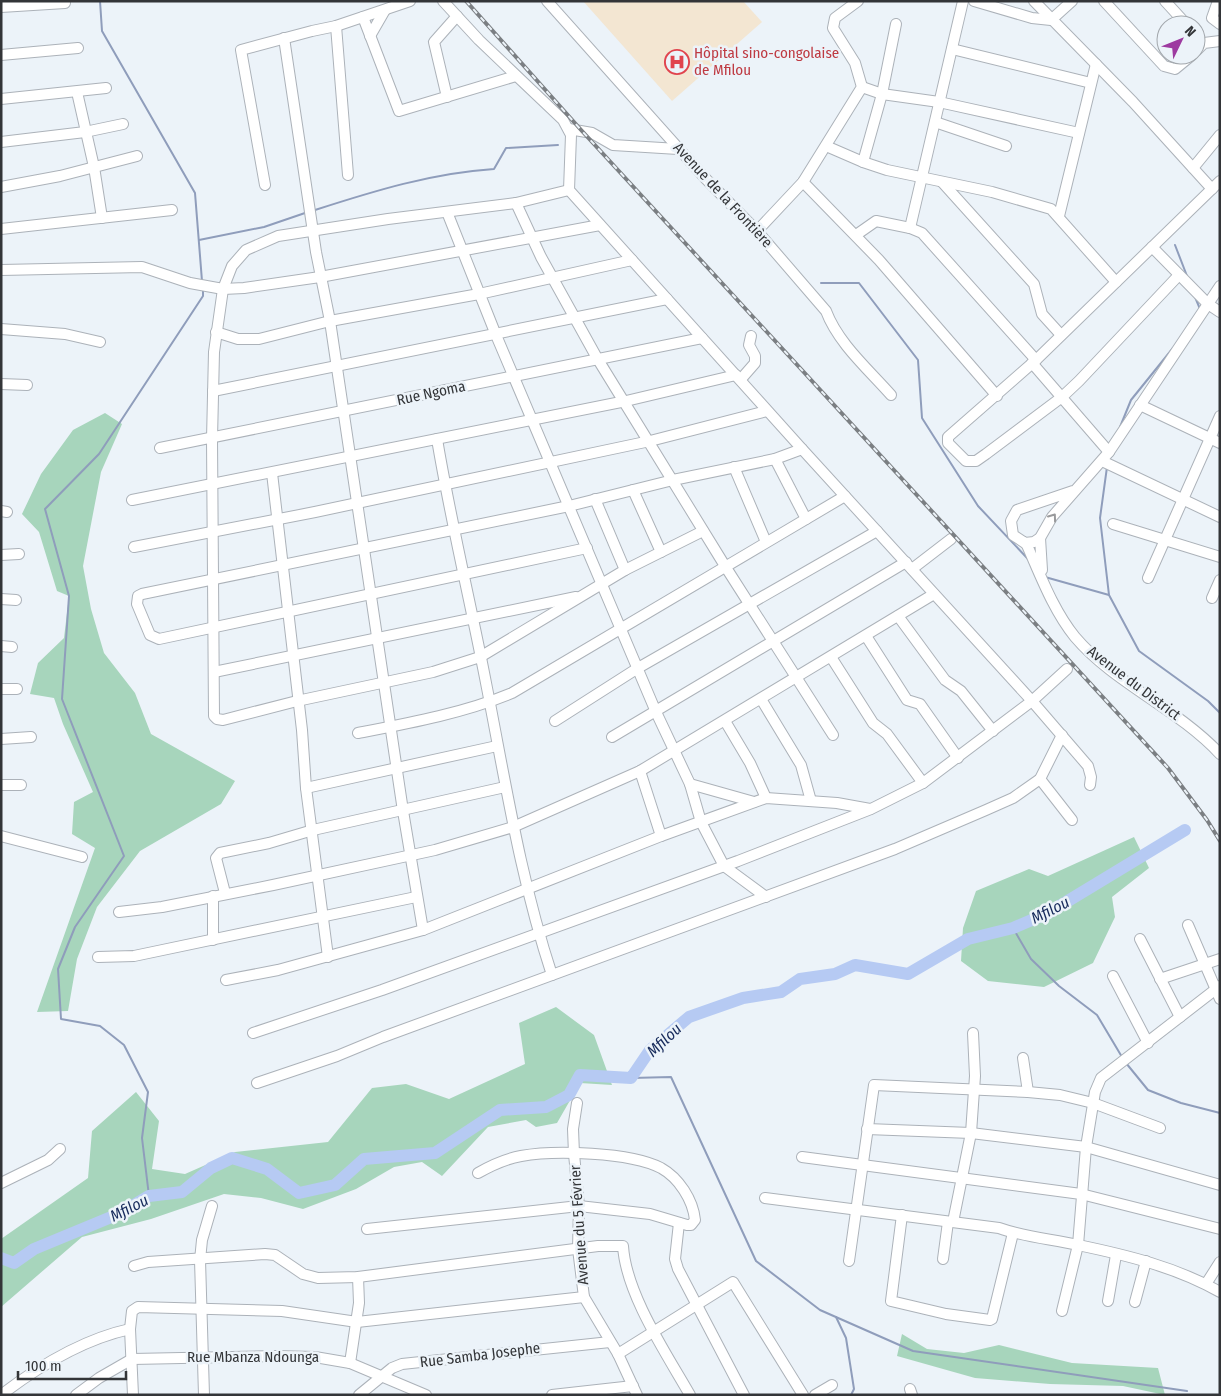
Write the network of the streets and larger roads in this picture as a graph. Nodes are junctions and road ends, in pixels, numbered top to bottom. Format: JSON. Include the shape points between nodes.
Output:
{"nodes":[{"id":1,"x":410,"y":1,"type":"edge"},
{"id":2,"x":442,"y":1,"type":"edge"},
{"id":3,"x":547,"y":1,"type":"edge"},
{"id":4,"x":858,"y":1,"type":"edge"},
{"id":5,"x":963,"y":1,"type":"edge"},
{"id":6,"x":974,"y":1,"type":"edge"},
{"id":7,"x":1034,"y":1,"type":"edge"},
{"id":8,"x":1072,"y":1,"type":"edge"},
{"id":9,"x":1104,"y":1,"type":"edge"},
{"id":10,"x":1165,"y":1,"type":"edge"},
{"id":11,"x":1218,"y":1,"type":"edge"},
{"id":12,"x":65,"y":4,"type":"dead end"},
{"id":13,"x":1,"y":7,"type":"edge"},
{"id":14,"x":385,"y":10,"type":"junction"},
{"id":15,"x":1178,"y":15,"type":"edge"},
{"id":16,"x":457,"y":16,"type":"junction"},
{"id":17,"x":363,"y":17,"type":"junction"},
{"id":18,"x":1051,"y":20,"type":"junction"},
{"id":19,"x":896,"y":24,"type":"dead end"},
{"id":20,"x":1220,"y":24,"type":"edge"},
{"id":21,"x":336,"y":26,"type":"junction"},
{"id":22,"x":370,"y":36,"type":"junction"},
{"id":23,"x":284,"y":38,"type":"junction"},
{"id":24,"x":1220,"y":41,"type":"edge"},
{"id":25,"x":1206,"y":45,"type":"edge"},
{"id":26,"x":78,"y":48,"type":"dead end"},
{"id":27,"x":952,"y":49,"type":"junction"},
{"id":28,"x":1,"y":56,"type":"edge"},
{"id":29,"x":1156,"y":57,"type":"edge"},
{"id":30,"x":1096,"y":64,"type":"junction"},
{"id":31,"x":1163,"y":65,"type":"edge"},
{"id":32,"x":1180,"y":65,"type":"edge"},
{"id":33,"x":516,"y":76,"type":"junction"},
{"id":34,"x":1091,"y":83,"type":"junction"},
{"id":35,"x":862,"y":87,"type":"junction"},
{"id":36,"x":106,"y":88,"type":"dead end"},
{"id":37,"x":77,"y":92,"type":"junction"},
{"id":38,"x":882,"y":94,"type":"junction"},
{"id":39,"x":447,"y":98,"type":"junction"},
{"id":40,"x":1,"y":99,"type":"edge"},
{"id":41,"x":939,"y":102,"type":"junction"},
{"id":42,"x":935,"y":122,"type":"junction"},
{"id":43,"x":123,"y":124,"type":"dead end"},
{"id":44,"x":569,"y":129,"type":"junction"},
{"id":45,"x":86,"y":132,"type":"junction"},
{"id":46,"x":1079,"y":133,"type":"junction"},
{"id":47,"x":1220,"y":135,"type":"edge"},
{"id":48,"x":1,"y":142,"type":"edge"},
{"id":49,"x":826,"y":146,"type":"junction"},
{"id":50,"x":1006,"y":146,"type":"dead end"},
{"id":51,"x":678,"y":149,"type":"junction"},
{"id":52,"x":137,"y":156,"type":"dead end"},
{"id":53,"x":863,"y":162,"type":"junction"},
{"id":54,"x":94,"y":167,"type":"junction"},
{"id":55,"x":1193,"y":168,"type":"junction"},
{"id":56,"x":348,"y":175,"type":"dead end"},
{"id":57,"x":922,"y":178,"type":"junction"},
{"id":58,"x":1220,"y":181,"type":"edge"},
{"id":59,"x":803,"y":182,"type":"junction"},
{"id":60,"x":942,"y":182,"type":"junction"},
{"id":61,"x":265,"y":185,"type":"dead end"},
{"id":62,"x":1,"y":187,"type":"edge"},
{"id":63,"x":1212,"y":188,"type":"junction"},
{"id":64,"x":570,"y":190,"type":"junction"},
{"id":65,"x":516,"y":204,"type":"junction"},
{"id":66,"x":172,"y":210,"type":"dead end"},
{"id":67,"x":446,"y":212,"type":"junction"},
{"id":68,"x":1059,"y":216,"type":"junction"},
{"id":69,"x":102,"y":218,"type":"junction"},
{"id":70,"x":600,"y":225,"type":"junction"},
{"id":71,"x":910,"y":228,"type":"junction"},
{"id":72,"x":1,"y":229,"type":"edge"},
{"id":73,"x":314,"y":230,"type":"junction"},
{"id":74,"x":758,"y":231,"type":"junction"},
{"id":75,"x":856,"y":235,"type":"junction"},
{"id":76,"x":531,"y":238,"type":"junction"},
{"id":77,"x":1152,"y":247,"type":"junction"},
{"id":78,"x":463,"y":251,"type":"junction"},
{"id":79,"x":632,"y":260,"type":"junction"},
{"id":80,"x":1,"y":270,"type":"edge"},
{"id":81,"x":1179,"y":275,"type":"junction"},
{"id":82,"x":320,"y":277,"type":"junction"},
{"id":83,"x":552,"y":277,"type":"junction"},
{"id":84,"x":1116,"y":282,"type":"junction"},
{"id":85,"x":1220,"y":286,"type":"edge"},
{"id":86,"x":223,"y":289,"type":"junction"},
{"id":87,"x":479,"y":294,"type":"junction"},
{"id":88,"x":667,"y":299,"type":"junction"},
{"id":89,"x":1208,"y":304,"type":"junction"},
{"id":90,"x":1220,"y":312,"type":"edge"},
{"id":91,"x":576,"y":319,"type":"junction"},
{"id":92,"x":330,"y":321,"type":"junction"},
{"id":93,"x":1,"y":329,"type":"edge"},
{"id":94,"x":216,"y":332,"type":"junction"},
{"id":95,"x":496,"y":335,"type":"junction"},
{"id":96,"x":1061,"y":335,"type":"junction"},
{"id":97,"x":750,"y":336,"type":"dead end"},
{"id":98,"x":702,"y":338,"type":"junction"},
{"id":99,"x":100,"y":342,"type":"dead end"},
{"id":100,"x":597,"y":358,"type":"junction"},
{"id":101,"x":1034,"y":361,"type":"junction"},
{"id":102,"x":336,"y":366,"type":"junction"},
{"id":103,"x":515,"y":376,"type":"junction"},
{"id":104,"x":738,"y":377,"type":"junction"},
{"id":105,"x":1,"y":384,"type":"edge"},
{"id":106,"x":27,"y":385,"type":"dead end"},
{"id":107,"x":213,"y":391,"type":"junction"},
{"id":108,"x":890,"y":395,"type":"dead end"},
{"id":109,"x":997,"y":396,"type":"junction"},
{"id":110,"x":1062,"y":397,"type":"junction"},
{"id":111,"x":626,"y":402,"type":"junction"},
{"id":112,"x":1140,"y":405,"type":"junction"},
{"id":113,"x":768,"y":411,"type":"junction"},
{"id":114,"x":343,"y":412,"type":"junction"},
{"id":115,"x":1220,"y":416,"type":"edge"},
{"id":116,"x":533,"y":419,"type":"junction"},
{"id":117,"x":212,"y":439,"type":"junction"},
{"id":118,"x":437,"y":439,"type":"junction"},
{"id":119,"x":650,"y":441,"type":"junction"},
{"id":120,"x":1215,"y":441,"type":"edge"},
{"id":121,"x":160,"y":448,"type":"dead end"},
{"id":122,"x":802,"y":449,"type":"junction"},
{"id":123,"x":1109,"y":452,"type":"junction"},
{"id":124,"x":350,"y":456,"type":"junction"},
{"id":125,"x":775,"y":458,"type":"junction"},
{"id":126,"x":1102,"y":461,"type":"junction"},
{"id":127,"x":551,"y":462,"type":"junction"},
{"id":128,"x":734,"y":467,"type":"junction"},
{"id":129,"x":272,"y":472,"type":"junction"},
{"id":130,"x":672,"y":480,"type":"junction"},
{"id":131,"x":212,"y":485,"type":"junction"},
{"id":132,"x":444,"y":485,"type":"junction"},
{"id":133,"x":633,"y":490,"type":"junction"},
{"id":134,"x":1073,"y":492,"type":"junction"},
{"id":135,"x":845,"y":496,"type":"junction"},
{"id":136,"x":596,"y":499,"type":"junction"},
{"id":137,"x":132,"y":500,"type":"dead end"},
{"id":138,"x":1182,"y":500,"type":"junction"},
{"id":139,"x":356,"y":502,"type":"junction"},
{"id":140,"x":569,"y":506,"type":"junction"},
{"id":141,"x":1220,"y":517,"type":"edge"},
{"id":142,"x":278,"y":519,"type":"junction"},
{"id":143,"x":806,"y":519,"type":"junction"},
{"id":144,"x":1113,"y":524,"type":"dead end"},
{"id":145,"x":453,"y":529,"type":"junction"},
{"id":146,"x":703,"y":530,"type":"junction"},
{"id":147,"x":877,"y":531,"type":"junction"},
{"id":148,"x":212,"y":532,"type":"junction"},
{"id":149,"x":1040,"y":538,"type":"junction"},
{"id":150,"x":951,"y":539,"type":"dead end"},
{"id":151,"x":1164,"y":540,"type":"junction"},
{"id":152,"x":766,"y":542,"type":"junction"},
{"id":153,"x":1026,"y":542,"type":"junction"},
{"id":154,"x":134,"y":547,"type":"dead end"},
{"id":155,"x":363,"y":547,"type":"junction"},
{"id":156,"x":587,"y":548,"type":"junction"},
{"id":157,"x":661,"y":552,"type":"junction"},
{"id":158,"x":1,"y":554,"type":"edge"},
{"id":159,"x":19,"y":554,"type":"dead end"},
{"id":160,"x":1220,"y":557,"type":"edge"},
{"id":161,"x":283,"y":566,"type":"junction"},
{"id":162,"x":725,"y":566,"type":"junction"},
{"id":163,"x":909,"y":566,"type":"junction"},
{"id":164,"x":625,"y":570,"type":"junction"},
{"id":165,"x":463,"y":574,"type":"junction"},
{"id":166,"x":1148,"y":578,"type":"dead end"},
{"id":167,"x":1042,"y":579,"type":"junction"},
{"id":168,"x":213,"y":580,"type":"junction"},
{"id":169,"x":1220,"y":580,"type":"edge"},
{"id":170,"x":602,"y":584,"type":"junction"},
{"id":171,"x":370,"y":594,"type":"junction"},
{"id":172,"x":934,"y":594,"type":"junction"},
{"id":173,"x":579,"y":596,"type":"junction"},
{"id":174,"x":1212,"y":598,"type":"dead end"},
{"id":175,"x":1,"y":599,"type":"edge"},
{"id":176,"x":16,"y":600,"type":"dead end"},
{"id":177,"x":749,"y":604,"type":"junction"},
{"id":178,"x":288,"y":611,"type":"junction"},
{"id":179,"x":898,"y":616,"type":"junction"},
{"id":180,"x":472,"y":617,"type":"junction"},
{"id":181,"x":214,"y":628,"type":"junction"},
{"id":182,"x":621,"y":629,"type":"junction"},
{"id":183,"x":866,"y":636,"type":"junction"},
{"id":184,"x":377,"y":638,"type":"junction"},
{"id":185,"x":773,"y":640,"type":"junction"},
{"id":186,"x":1,"y":646,"type":"edge"},
{"id":187,"x":12,"y":647,"type":"dead end"},
{"id":188,"x":292,"y":657,"type":"junction"},
{"id":189,"x":480,"y":657,"type":"junction"},
{"id":190,"x":831,"y":657,"type":"junction"},
{"id":191,"x":638,"y":668,"type":"junction"},
{"id":192,"x":1067,"y":669,"type":"dead end"},
{"id":193,"x":214,"y":672,"type":"junction"},
{"id":194,"x":797,"y":677,"type":"junction"},
{"id":195,"x":384,"y":682,"type":"junction"},
{"id":196,"x":1,"y":689,"type":"edge"},
{"id":197,"x":17,"y":689,"type":"dead end"},
{"id":198,"x":761,"y":699,"type":"junction"},
{"id":199,"x":298,"y":701,"type":"junction"},
{"id":200,"x":1032,"y":701,"type":"junction"},
{"id":201,"x":489,"y":703,"type":"junction"},
{"id":202,"x":656,"y":712,"type":"junction"},
{"id":203,"x":555,"y":721,"type":"dead end"},
{"id":204,"x":725,"y":721,"type":"junction"},
{"id":205,"x":390,"y":726,"type":"junction"},
{"id":206,"x":993,"y":731,"type":"junction"},
{"id":207,"x":358,"y":733,"type":"dead end"},
{"id":208,"x":833,"y":735,"type":"dead end"},
{"id":209,"x":1062,"y":735,"type":"junction"},
{"id":210,"x":31,"y":737,"type":"dead end"},
{"id":211,"x":1,"y":738,"type":"edge"},
{"id":212,"x":612,"y":738,"type":"dead end"},
{"id":213,"x":497,"y":746,"type":"junction"},
{"id":214,"x":674,"y":751,"type":"junction"},
{"id":215,"x":1220,"y":754,"type":"edge"},
{"id":216,"x":958,"y":758,"type":"junction"},
{"id":217,"x":396,"y":767,"type":"junction"},
{"id":218,"x":640,"y":772,"type":"junction"},
{"id":219,"x":1040,"y":779,"type":"junction"},
{"id":220,"x":923,"y":783,"type":"junction"},
{"id":221,"x":690,"y":784,"type":"junction"},
{"id":222,"x":1,"y":785,"type":"edge"},
{"id":223,"x":21,"y":785,"type":"dead end"},
{"id":224,"x":1090,"y":785,"type":"dead end"},
{"id":225,"x":306,"y":788,"type":"junction"},
{"id":226,"x":505,"y":788,"type":"junction"},
{"id":227,"x":766,"y":798,"type":"junction"},
{"id":228,"x":811,"y":801,"type":"junction"},
{"id":229,"x":754,"y":802,"type":"junction"},
{"id":230,"x":871,"y":809,"type":"junction"},
{"id":231,"x":402,"y":811,"type":"junction"},
{"id":232,"x":1072,"y":820,"type":"dead end"},
{"id":233,"x":701,"y":822,"type":"junction"},
{"id":234,"x":513,"y":827,"type":"junction"},
{"id":235,"x":313,"y":830,"type":"junction"},
{"id":236,"x":1,"y":836,"type":"edge"},
{"id":237,"x":661,"y":836,"type":"junction"},
{"id":238,"x":410,"y":854,"type":"junction"},
{"id":239,"x":82,"y":857,"type":"dead end"},
{"id":240,"x":724,"y":866,"type":"junction"},
{"id":241,"x":319,"y":874,"type":"junction"},
{"id":242,"x":526,"y":889,"type":"junction"},
{"id":243,"x":225,"y":893,"type":"junction"},
{"id":244,"x":213,"y":896,"type":"junction"},
{"id":245,"x":416,"y":897,"type":"junction"},
{"id":246,"x":766,"y":897,"type":"junction"},
{"id":247,"x":119,"y":912,"type":"dead end"},
{"id":248,"x":322,"y":918,"type":"junction"},
{"id":249,"x":1188,"y":926,"type":"dead end"},
{"id":250,"x":423,"y":930,"type":"junction"},
{"id":251,"x":538,"y":933,"type":"junction"},
{"id":252,"x":1140,"y":939,"type":"dead end"},
{"id":253,"x":213,"y":940,"type":"junction"},
{"id":254,"x":98,"y":957,"type":"dead end"},
{"id":255,"x":328,"y":957,"type":"junction"},
{"id":256,"x":1220,"y":958,"type":"edge"},
{"id":257,"x":1204,"y":964,"type":"junction"},
{"id":258,"x":552,"y":975,"type":"junction"},
{"id":259,"x":1113,"y":976,"type":"dead end"},
{"id":260,"x":1160,"y":979,"type":"junction"},
{"id":261,"x":226,"y":980,"type":"dead end"},
{"id":262,"x":1218,"y":988,"type":"edge"},
{"id":263,"x":1220,"y":1000,"type":"edge"},
{"id":264,"x":1180,"y":1017,"type":"junction"},
{"id":265,"x":253,"y":1033,"type":"dead end"},
{"id":266,"x":973,"y":1033,"type":"dead end"},
{"id":267,"x":1148,"y":1043,"type":"junction"},
{"id":268,"x":1023,"y":1058,"type":"dead end"},
{"id":269,"x":257,"y":1083,"type":"dead end"},
{"id":270,"x":975,"y":1091,"type":"junction"},
{"id":271,"x":1028,"y":1092,"type":"junction"},
{"id":272,"x":577,"y":1102,"type":"dead end"},
{"id":273,"x":1093,"y":1103,"type":"junction"},
{"id":274,"x":1160,"y":1128,"type":"dead end"},
{"id":275,"x":867,"y":1129,"type":"junction"},
{"id":276,"x":971,"y":1133,"type":"junction"},
{"id":277,"x":1086,"y":1147,"type":"junction"},
{"id":278,"x":60,"y":1149,"type":"dead end"},
{"id":279,"x":574,"y":1154,"type":"junction"},
{"id":280,"x":802,"y":1158,"type":"dead end"},
{"id":281,"x":861,"y":1165,"type":"junction"},
{"id":282,"x":478,"y":1173,"type":"dead end"},
{"id":283,"x":963,"y":1178,"type":"junction"},
{"id":284,"x":2,"y":1181,"type":"edge"},
{"id":285,"x":1220,"y":1185,"type":"edge"},
{"id":286,"x":1081,"y":1194,"type":"junction"},
{"id":287,"x":765,"y":1198,"type":"dead end"},
{"id":288,"x":212,"y":1206,"type":"dead end"},
{"id":289,"x":578,"y":1206,"type":"junction"},
{"id":290,"x":856,"y":1211,"type":"junction"},
{"id":291,"x":902,"y":1215,"type":"junction"},
{"id":292,"x":951,"y":1222,"type":"junction"},
{"id":293,"x":679,"y":1223,"type":"junction"},
{"id":294,"x":367,"y":1229,"type":"dead end"},
{"id":295,"x":1220,"y":1229,"type":"edge"},
{"id":296,"x":1013,"y":1233,"type":"junction"},
{"id":297,"x":1078,"y":1245,"type":"junction"},
{"id":298,"x":578,"y":1249,"type":"junction"},
{"id":299,"x":1116,"y":1255,"type":"junction"},
{"id":300,"x":943,"y":1259,"type":"dead end"},
{"id":301,"x":200,"y":1260,"type":"junction"},
{"id":302,"x":849,"y":1261,"type":"dead end"},
{"id":303,"x":1146,"y":1261,"type":"junction"},
{"id":304,"x":1220,"y":1262,"type":"edge"},
{"id":305,"x":134,"y":1266,"type":"dead end"},
{"id":306,"x":358,"y":1277,"type":"junction"},
{"id":307,"x":1206,"y":1284,"type":"junction"},
{"id":308,"x":1220,"y":1292,"type":"edge"},
{"id":309,"x":584,"y":1297,"type":"junction"},
{"id":310,"x":1108,"y":1301,"type":"dead end"},
{"id":311,"x":1135,"y":1302,"type":"dead end"},
{"id":312,"x":696,"y":1305,"type":"junction"},
{"id":313,"x":202,"y":1310,"type":"junction"},
{"id":314,"x":1062,"y":1311,"type":"dead end"},
{"id":315,"x":357,"y":1322,"type":"junction"},
{"id":316,"x":130,"y":1329,"type":"junction"},
{"id":317,"x":654,"y":1332,"type":"junction"},
{"id":318,"x":610,"y":1342,"type":"junction"},
{"id":319,"x":618,"y":1354,"type":"junction"},
{"id":320,"x":204,"y":1357,"type":"junction"},
{"id":321,"x":132,"y":1359,"type":"junction"},
{"id":322,"x":350,"y":1363,"type":"junction"},
{"id":323,"x":384,"y":1376,"type":"junction"},
{"id":324,"x":832,"y":1385,"type":"dead end"},
{"id":325,"x":635,"y":1390,"type":"edge"},
{"id":326,"x":1,"y":1395,"type":"edge"},
{"id":327,"x":76,"y":1395,"type":"edge"},
{"id":328,"x":133,"y":1395,"type":"edge"},
{"id":329,"x":204,"y":1395,"type":"edge"},
{"id":330,"x":359,"y":1395,"type":"edge"},
{"id":331,"x":426,"y":1395,"type":"edge"},
{"id":332,"x":552,"y":1395,"type":"edge"},
{"id":333,"x":690,"y":1395,"type":"edge"},
{"id":334,"x":744,"y":1395,"type":"edge"},
{"id":335,"x":803,"y":1395,"type":"edge"},
{"id":336,"x":815,"y":1395,"type":"edge"}],
"edges":[{"from":1,"to":14,"type":"street"},
{"from":2,"to":16,"type":"street"},
{"from":3,"to":51,"type":"street","name":"Avenue de la Frontière"},
{"from":4,"to":35,"type":"street","via":[[835,18],[833,28],[854,63]]},
{"from":5,"to":27,"type":"street"},
{"from":6,"to":18,"type":"street","via":[[1032,18]]},
{"from":7,"to":18,"type":"street"},
{"from":8,"to":18,"type":"street"},
{"from":9,"to":29,"type":"street"},
{"from":10,"to":15,"type":"street"},
{"from":11,"to":20,"type":"street","via":[[1212,18]]},
{"from":12,"to":13,"type":"street"},
{"from":14,"to":17,"type":"street"},
{"from":14,"to":22,"type":"street"},
{"from":16,"to":33,"type":"street"},
{"from":16,"to":39,"type":"street","via":[[434,42]]},
{"from":17,"to":21,"type":"street"},
{"from":17,"to":22,"type":"street"},
{"from":18,"to":30,"type":"street"},
{"from":19,"to":38,"type":"street"},
{"from":21,"to":23,"type":"street"},
{"from":21,"to":56,"type":"street"},
{"from":22,"to":39,"type":"street","via":[[399,111]]},
{"from":23,"to":61,"type":"street","via":[[241,50]]},
{"from":23,"to":73,"type":"street"},
{"from":24,"to":25,"type":"street"},
{"from":26,"to":28,"type":"street"},
{"from":27,"to":34,"type":"street"},
{"from":27,"to":41,"type":"street"},
{"from":30,"to":34,"type":"street"},
{"from":30,"to":55,"type":"street"},
{"from":31,"to":32,"type":"street","via":[[1175,69]]},
{"from":33,"to":39,"type":"street"},
{"from":33,"to":44,"type":"street"},
{"from":34,"to":46,"type":"street"},
{"from":35,"to":38,"type":"street"},
{"from":35,"to":49,"type":"street"},
{"from":36,"to":37,"type":"street"},
{"from":37,"to":40,"type":"street"},
{"from":37,"to":45,"type":"street"},
{"from":38,"to":41,"type":"street"},
{"from":38,"to":53,"type":"street"},
{"from":41,"to":42,"type":"street"},
{"from":41,"to":46,"type":"street"},
{"from":42,"to":50,"type":"street"},
{"from":42,"to":57,"type":"street"},
{"from":43,"to":45,"type":"street"},
{"from":44,"to":51,"type":"street","via":[[592,133],[613,145]]},
{"from":44,"to":64,"type":"street","via":[[572,141]]},
{"from":45,"to":48,"type":"street"},
{"from":45,"to":54,"type":"street"},
{"from":46,"to":68,"type":"street"},
{"from":47,"to":55,"type":"street"},
{"from":49,"to":53,"type":"street"},
{"from":49,"to":59,"type":"street"},
{"from":51,"to":74,"type":"street","name":"Avenue de la Frontière"},
{"from":52,"to":54,"type":"street"},
{"from":53,"to":57,"type":"street"},
{"from":54,"to":62,"type":"street"},
{"from":54,"to":69,"type":"street"},
{"from":55,"to":63,"type":"street"},
{"from":57,"to":60,"type":"street"},
{"from":57,"to":71,"type":"street"},
{"from":58,"to":63,"type":"street"},
{"from":59,"to":74,"type":"street"},
{"from":59,"to":75,"type":"street"},
{"from":60,"to":68,"type":"street","via":[[1034,204],[1051,209]]},
{"from":60,"to":96,"type":"street","via":[[1034,284],[1042,314]]},
{"from":63,"to":77,"type":"street"},
{"from":64,"to":65,"type":"street"},
{"from":64,"to":70,"type":"street"},
{"from":65,"to":67,"type":"street"},
{"from":65,"to":76,"type":"street"},
{"from":66,"to":69,"type":"street"},
{"from":67,"to":73,"type":"street"},
{"from":67,"to":78,"type":"street"},
{"from":68,"to":84,"type":"street"},
{"from":69,"to":72,"type":"street"},
{"from":70,"to":76,"type":"street"},
{"from":70,"to":79,"type":"street"},
{"from":71,"to":75,"type":"street","via":[[876,221]]},
{"from":71,"to":101,"type":"street","via":[[922,233]]},
{"from":73,"to":82,"type":"street"},
{"from":73,"to":86,"type":"street","via":[[278,236],[246,250],[232,266]]},
{"from":74,"to":108,"type":"street","name":"Avenue de la Frontière","via":[[826,311],[840,336]]},
{"from":75,"to":109,"type":"street"},
{"from":76,"to":78,"type":"street"},
{"from":76,"to":83,"type":"street"},
{"from":77,"to":81,"type":"street"},
{"from":77,"to":84,"type":"street"},
{"from":78,"to":82,"type":"street"},
{"from":78,"to":87,"type":"street"},
{"from":79,"to":83,"type":"street"},
{"from":79,"to":88,"type":"street"},
{"from":80,"to":86,"type":"street","via":[[142,267],[190,283]]},
{"from":81,"to":89,"type":"street"},
{"from":81,"to":110,"type":"street"},
{"from":82,"to":86,"type":"street"},
{"from":82,"to":92,"type":"street"},
{"from":83,"to":87,"type":"street"},
{"from":83,"to":91,"type":"street"},
{"from":84,"to":96,"type":"street"},
{"from":85,"to":89,"type":"street"},
{"from":86,"to":94,"type":"street"},
{"from":87,"to":92,"type":"street"},
{"from":87,"to":95,"type":"street"},
{"from":88,"to":91,"type":"street"},
{"from":88,"to":98,"type":"street"},
{"from":89,"to":90,"type":"street"},
{"from":89,"to":112,"type":"street"},
{"from":91,"to":95,"type":"street"},
{"from":91,"to":100,"type":"street"},
{"from":92,"to":94,"type":"street","via":[[259,339],[238,339]]},
{"from":92,"to":102,"type":"street"},
{"from":93,"to":99,"type":"street","via":[[65,334]]},
{"from":94,"to":107,"type":"street"},
{"from":95,"to":102,"type":"street"},
{"from":95,"to":103,"type":"street"},
{"from":96,"to":101,"type":"street"},
{"from":97,"to":104,"type":"street","via":[[749,345],[755,363]]},
{"from":98,"to":100,"type":"street","name":"Rue Ngoma"},
{"from":98,"to":104,"type":"street"},
{"from":100,"to":103,"type":"street","name":"Rue Ngoma"},
{"from":100,"to":111,"type":"street"},
{"from":101,"to":109,"type":"street"},
{"from":101,"to":110,"type":"street"},
{"from":102,"to":107,"type":"street"},
{"from":102,"to":114,"type":"street"},
{"from":103,"to":114,"type":"street","name":"Rue Ngoma"},
{"from":103,"to":116,"type":"street"},
{"from":104,"to":111,"type":"street"},
{"from":104,"to":113,"type":"street"},
{"from":105,"to":106,"type":"street"},
{"from":107,"to":117,"type":"street"},
{"from":109,"to":110,"type":"street","via":[[948,437],[948,442],[966,461],[976,461]]},
{"from":110,"to":123,"type":"street"},
{"from":111,"to":116,"type":"street"},
{"from":111,"to":119,"type":"street"},
{"from":112,"to":120,"type":"street"},
{"from":112,"to":123,"type":"street"},
{"from":113,"to":119,"type":"street"},
{"from":113,"to":122,"type":"street"},
{"from":114,"to":117,"type":"street","name":"Rue Ngoma"},
{"from":114,"to":124,"type":"street"},
{"from":115,"to":120,"type":"street"},
{"from":116,"to":118,"type":"street"},
{"from":116,"to":127,"type":"street"},
{"from":117,"to":121,"type":"street","name":"Rue Ngoma"},
{"from":117,"to":131,"type":"street"},
{"from":118,"to":124,"type":"street"},
{"from":118,"to":132,"type":"street"},
{"from":119,"to":127,"type":"street"},
{"from":119,"to":130,"type":"street"},
{"from":120,"to":138,"type":"street"},
{"from":122,"to":125,"type":"street"},
{"from":122,"to":135,"type":"street"},
{"from":123,"to":126,"type":"street"},
{"from":124,"to":129,"type":"street"},
{"from":124,"to":139,"type":"street"},
{"from":125,"to":128,"type":"street"},
{"from":125,"to":143,"type":"street"},
{"from":126,"to":134,"type":"street"},
{"from":126,"to":138,"type":"street"},
{"from":127,"to":132,"type":"street"},
{"from":127,"to":140,"type":"street"},
{"from":128,"to":130,"type":"street"},
{"from":128,"to":152,"type":"street"},
{"from":129,"to":131,"type":"street"},
{"from":129,"to":142,"type":"street"},
{"from":130,"to":133,"type":"street"},
{"from":130,"to":146,"type":"street"},
{"from":131,"to":137,"type":"street"},
{"from":131,"to":148,"type":"street"},
{"from":132,"to":139,"type":"street"},
{"from":132,"to":145,"type":"street"},
{"from":133,"to":136,"type":"street"},
{"from":133,"to":157,"type":"street"},
{"from":149,"to":134,"type":"street","one_way":true},
{"from":134,"to":153,"type":"street","name":"Avenue du District","via":[[1025,506],[1012,515],[1014,534]]},
{"from":135,"to":143,"type":"street"},
{"from":135,"to":147,"type":"street"},
{"from":136,"to":140,"type":"street"},
{"from":136,"to":164,"type":"street"},
{"from":138,"to":141,"type":"street"},
{"from":138,"to":151,"type":"street"},
{"from":139,"to":142,"type":"street"},
{"from":139,"to":155,"type":"street"},
{"from":140,"to":145,"type":"street"},
{"from":140,"to":156,"type":"street"},
{"from":142,"to":148,"type":"street"},
{"from":142,"to":161,"type":"street"},
{"from":143,"to":152,"type":"street"},
{"from":144,"to":151,"type":"street"},
{"from":145,"to":155,"type":"street"},
{"from":145,"to":165,"type":"street"},
{"from":146,"to":157,"type":"street"},
{"from":146,"to":162,"type":"street"},
{"from":147,"to":163,"type":"street"},
{"from":147,"to":177,"type":"street"},
{"from":148,"to":154,"type":"street"},
{"from":148,"to":168,"type":"street"},
{"from":149,"to":153,"type":"street"},
{"from":149,"to":167,"type":"street","name":"Avenue du District"},
{"from":150,"to":163,"type":"street"},
{"from":151,"to":160,"type":"street"},
{"from":151,"to":166,"type":"street"},
{"from":152,"to":162,"type":"street"},
{"from":153,"to":167,"type":"street","name":"Avenue du District"},
{"from":155,"to":161,"type":"street"},
{"from":155,"to":171,"type":"street"},
{"from":156,"to":165,"type":"street"},
{"from":156,"to":170,"type":"street"},
{"from":157,"to":164,"type":"street"},
{"from":158,"to":159,"type":"street"},
{"from":161,"to":168,"type":"street"},
{"from":161,"to":178,"type":"street"},
{"from":162,"to":177,"type":"street"},
{"from":162,"to":182,"type":"street"},
{"from":163,"to":172,"type":"street"},
{"from":163,"to":185,"type":"street"},
{"from":164,"to":170,"type":"street"},
{"from":165,"to":171,"type":"street"},
{"from":165,"to":180,"type":"street"},
{"from":167,"to":215,"type":"street","name":"Avenue du District","via":[[1074,636],[1100,662],[1189,725]]},
{"from":168,"to":181,"type":"street"},
{"from":168,"to":181,"type":"street","via":[[142,594],[137,600],[154,639]]},
{"from":169,"to":174,"type":"street"},
{"from":170,"to":173,"type":"street"},
{"from":170,"to":182,"type":"street"},
{"from":171,"to":178,"type":"street"},
{"from":171,"to":184,"type":"street"},
{"from":172,"to":179,"type":"street"},
{"from":172,"to":200,"type":"street"},
{"from":173,"to":180,"type":"street"},
{"from":173,"to":189,"type":"street"},
{"from":175,"to":176,"type":"street"},
{"from":177,"to":185,"type":"street"},
{"from":177,"to":191,"type":"street"},
{"from":178,"to":181,"type":"street"},
{"from":178,"to":188,"type":"street"},
{"from":179,"to":183,"type":"street"},
{"from":179,"to":206,"type":"street","via":[[945,680],[961,691]]},
{"from":180,"to":184,"type":"street"},
{"from":180,"to":189,"type":"street"},
{"from":181,"to":193,"type":"street"},
{"from":182,"to":191,"type":"street"},
{"from":182,"to":201,"type":"street","via":[[535,681]]},
{"from":183,"to":190,"type":"street"},
{"from":183,"to":216,"type":"street","via":[[907,700],[920,704]]},
{"from":184,"to":188,"type":"street"},
{"from":184,"to":195,"type":"street"},
{"from":185,"to":194,"type":"street"},
{"from":185,"to":202,"type":"street"},
{"from":186,"to":187,"type":"street"},
{"from":188,"to":193,"type":"street"},
{"from":188,"to":199,"type":"street"},
{"from":189,"to":195,"type":"street","via":[[434,672]]},
{"from":189,"to":201,"type":"street"},
{"from":190,"to":194,"type":"street"},
{"from":190,"to":220,"type":"street","via":[[873,723],[887,734]]},
{"from":191,"to":202,"type":"street"},
{"from":191,"to":203,"type":"street"},
{"from":192,"to":200,"type":"street"},
{"from":193,"to":199,"type":"street","via":[[216,719],[224,720]]},
{"from":194,"to":198,"type":"street"},
{"from":194,"to":208,"type":"street"},
{"from":195,"to":199,"type":"street"},
{"from":195,"to":205,"type":"street"},
{"from":196,"to":197,"type":"street"},
{"from":198,"to":204,"type":"street"},
{"from":198,"to":228,"type":"street","via":[[801,765]]},
{"from":199,"to":225,"type":"street"},
{"from":200,"to":206,"type":"street"},
{"from":200,"to":209,"type":"street"},
{"from":201,"to":205,"type":"street"},
{"from":201,"to":213,"type":"street"},
{"from":202,"to":212,"type":"street"},
{"from":202,"to":214,"type":"street"},
{"from":204,"to":214,"type":"street"},
{"from":204,"to":227,"type":"street"},
{"from":205,"to":207,"type":"street"},
{"from":205,"to":217,"type":"street"},
{"from":206,"to":216,"type":"street"},
{"from":209,"to":219,"type":"street"},
{"from":209,"to":224,"type":"street","via":[[1088,766]]},
{"from":210,"to":211,"type":"street"},
{"from":213,"to":217,"type":"street"},
{"from":213,"to":226,"type":"street"},
{"from":214,"to":218,"type":"street"},
{"from":214,"to":221,"type":"street"},
{"from":216,"to":220,"type":"street"},
{"from":217,"to":225,"type":"street"},
{"from":217,"to":231,"type":"street"},
{"from":218,"to":234,"type":"street"},
{"from":218,"to":237,"type":"street"},
{"from":219,"to":232,"type":"street"},
{"from":219,"to":246,"type":"street","via":[[1013,798],[944,829]]},
{"from":220,"to":230,"type":"street"},
{"from":221,"to":229,"type":"street"},
{"from":221,"to":233,"type":"street"},
{"from":222,"to":223,"type":"street"},
{"from":225,"to":235,"type":"street"},
{"from":226,"to":231,"type":"street"},
{"from":226,"to":234,"type":"street"},
{"from":227,"to":228,"type":"street"},
{"from":227,"to":229,"type":"street"},
{"from":228,"to":230,"type":"street"},
{"from":229,"to":233,"type":"street"},
{"from":230,"to":240,"type":"street"},
{"from":231,"to":235,"type":"street"},
{"from":231,"to":238,"type":"street"},
{"from":233,"to":237,"type":"street"},
{"from":233,"to":240,"type":"street"},
{"from":234,"to":238,"type":"street"},
{"from":234,"to":242,"type":"street"},
{"from":235,"to":241,"type":"street"},
{"from":235,"to":243,"type":"street","via":[[220,853],[216,858]]},
{"from":236,"to":239,"type":"street"},
{"from":237,"to":242,"type":"street"},
{"from":238,"to":241,"type":"street"},
{"from":238,"to":245,"type":"street"},
{"from":240,"to":246,"type":"street"},
{"from":240,"to":251,"type":"street"},
{"from":241,"to":243,"type":"street"},
{"from":241,"to":248,"type":"street"},
{"from":242,"to":250,"type":"street"},
{"from":242,"to":251,"type":"street"},
{"from":243,"to":244,"type":"street"},
{"from":244,"to":247,"type":"street"},
{"from":244,"to":253,"type":"street"},
{"from":245,"to":248,"type":"street"},
{"from":245,"to":250,"type":"street"},
{"from":246,"to":258,"type":"street"},
{"from":248,"to":253,"type":"street"},
{"from":248,"to":255,"type":"street"},
{"from":249,"to":257,"type":"street"},
{"from":250,"to":255,"type":"street"},
{"from":251,"to":258,"type":"street"},
{"from":251,"to":265,"type":"street"},
{"from":252,"to":260,"type":"street"},
{"from":253,"to":254,"type":"street","via":[[134,956]]},
{"from":255,"to":261,"type":"street"},
{"from":256,"to":257,"type":"street"},
{"from":257,"to":260,"type":"street"},
{"from":257,"to":262,"type":"street"},
{"from":258,"to":269,"type":"street"},
{"from":259,"to":267,"type":"street"},
{"from":260,"to":264,"type":"street"},
{"from":262,"to":263,"type":"street"},
{"from":262,"to":264,"type":"street"},
{"from":264,"to":267,"type":"street"},
{"from":266,"to":270,"type":"street"},
{"from":267,"to":273,"type":"street","via":[[1101,1078]]},
{"from":268,"to":271,"type":"street"},
{"from":270,"to":271,"type":"street"},
{"from":270,"to":275,"type":"street","via":[[874,1085]]},
{"from":270,"to":276,"type":"street"},
{"from":271,"to":273,"type":"street"},
{"from":272,"to":279,"type":"street","name":"Avenue du 5 Février"},
{"from":273,"to":274,"type":"street"},
{"from":273,"to":277,"type":"street"},
{"from":275,"to":276,"type":"street"},
{"from":275,"to":281,"type":"street"},
{"from":276,"to":277,"type":"street"},
{"from":276,"to":283,"type":"street"},
{"from":277,"to":285,"type":"street"},
{"from":277,"to":286,"type":"street"},
{"from":278,"to":284,"type":"street","via":[[48,1160]]},
{"from":279,"to":282,"type":"street","via":[[521,1156]]},
{"from":279,"to":289,"type":"street","name":"Avenue du 5 Février"},
{"from":279,"to":293,"type":"street","via":[[620,1157],[661,1168],[691,1200],[695,1220],[691,1225]]},
{"from":280,"to":281,"type":"street"},
{"from":281,"to":283,"type":"street"},
{"from":281,"to":290,"type":"street"},
{"from":283,"to":286,"type":"street"},
{"from":283,"to":292,"type":"street"},
{"from":286,"to":295,"type":"street"},
{"from":286,"to":297,"type":"street"},
{"from":287,"to":290,"type":"street"},
{"from":288,"to":301,"type":"street"},
{"from":289,"to":293,"type":"street","via":[[650,1214]]},
{"from":289,"to":294,"type":"street"},
{"from":289,"to":298,"type":"street","name":"Avenue du 5 Février"},
{"from":290,"to":291,"type":"street"},
{"from":290,"to":302,"type":"street"},
{"from":291,"to":292,"type":"street"},
{"from":291,"to":296,"type":"street","via":[[891,1301],[972,1318],[992,1319]]},
{"from":292,"to":296,"type":"street"},
{"from":292,"to":300,"type":"street"},
{"from":293,"to":312,"type":"street","via":[[675,1259]]},
{"from":296,"to":297,"type":"street"},
{"from":297,"to":299,"type":"street"},
{"from":297,"to":314,"type":"street"},
{"from":298,"to":306,"type":"street"},
{"from":298,"to":309,"type":"street","name":"Avenue du 5 Février"},
{"from":298,"to":317,"type":"street","via":[[623,1246],[624,1265]]},
{"from":299,"to":303,"type":"street"},
{"from":299,"to":310,"type":"street"},
{"from":301,"to":305,"type":"street","via":[[148,1262]]},
{"from":301,"to":306,"type":"street","via":[[276,1255],[303,1274],[318,1278]]},
{"from":301,"to":313,"type":"street"},
{"from":303,"to":307,"type":"street"},
{"from":303,"to":311,"type":"street"},
{"from":304,"to":307,"type":"street"},
{"from":306,"to":315,"type":"street"},
{"from":307,"to":308,"type":"street"},
{"from":309,"to":315,"type":"street"},
{"from":309,"to":318,"type":"street","name":"Avenue du 5 Février"},
{"from":312,"to":317,"type":"street"},
{"from":312,"to":334,"type":"street"},
{"from":312,"to":335,"type":"street","via":[[733,1282]]},
{"from":313,"to":315,"type":"street","via":[[282,1311]]},
{"from":313,"to":316,"type":"street","via":[[138,1307],[132,1311]]},
{"from":313,"to":320,"type":"street"},
{"from":315,"to":322,"type":"street"},
{"from":316,"to":321,"type":"street"},
{"from":316,"to":326,"type":"street","via":[[76,1349]]},
{"from":317,"to":319,"type":"street"},
{"from":317,"to":333,"type":"street"},
{"from":318,"to":319,"type":"street","name":"Avenue du 5 Février"},
{"from":318,"to":323,"type":"street","name":"Rue Samba Josephe","via":[[402,1364]]},
{"from":319,"to":325,"type":"street","name":"Avenue du 5 Février"},
{"from":320,"to":321,"type":"street","name":"Rue Mbanza Ndounga"},
{"from":320,"to":322,"type":"street","name":"Rue Mbanza Ndounga","via":[[315,1357]]},
{"from":320,"to":329,"type":"street"},
{"from":321,"to":327,"type":"street","name":"Rue Mbanza Ndounga"},
{"from":321,"to":328,"type":"street"},
{"from":322,"to":323,"type":"street","name":"Rue Mbanza Ndounga"},
{"from":323,"to":330,"type":"street","name":"Rue Samba Josephe"},
{"from":323,"to":331,"type":"street","name":"Rue Mbanza Ndounga"},
{"from":324,"to":336,"type":"street"},
{"from":325,"to":332,"type":"street"}]}
